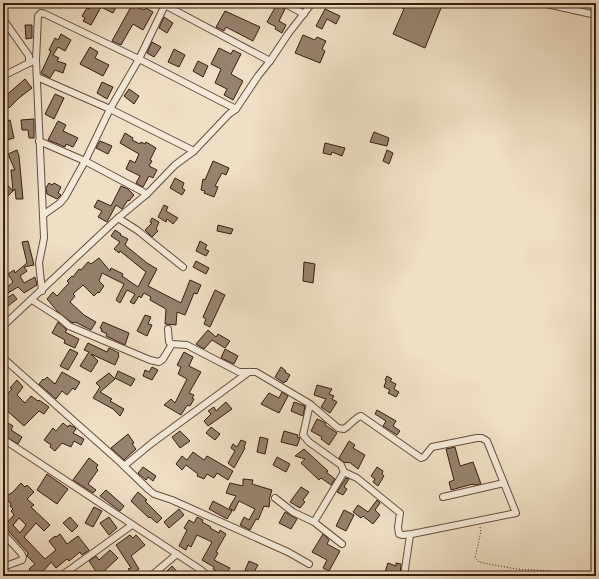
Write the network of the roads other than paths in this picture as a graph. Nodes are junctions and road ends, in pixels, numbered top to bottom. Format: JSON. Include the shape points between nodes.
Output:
{"nodes":[{"id":1,"x":284,"y":3,"type":"edge"},
{"id":2,"x":312,"y":3,"type":"edge"},
{"id":3,"x":542,"y":3,"type":"edge"},
{"id":4,"x":164,"y":4,"type":"edge"},
{"id":5,"x":304,"y":14,"type":"junction"},
{"id":6,"x":596,"y":15,"type":"edge"},
{"id":7,"x":3,"y":19,"type":"edge"},
{"id":8,"x":139,"y":59,"type":"junction"},
{"id":9,"x":36,"y":60,"type":"junction"},
{"id":10,"x":270,"y":61,"type":"junction"},
{"id":11,"x":29,"y":63,"type":"junction"},
{"id":12,"x":3,"y":76,"type":"edge"},
{"id":13,"x":37,"y":76,"type":"junction"},
{"id":14,"x":236,"y":109,"type":"junction"},
{"id":15,"x":110,"y":110,"type":"junction"},
{"id":16,"x":39,"y":142,"type":"junction"},
{"id":17,"x":194,"y":151,"type":"junction"},
{"id":18,"x":85,"y":161,"type":"junction"},
{"id":19,"x":147,"y":194,"type":"junction"},
{"id":20,"x":43,"y":215,"type":"junction"},
{"id":21,"x":118,"y":218,"type":"junction"},
{"id":22,"x":183,"y":267,"type":"dead end"},
{"id":23,"x":42,"y":291,"type":"junction"},
{"id":24,"x":32,"y":300,"type":"junction"},
{"id":25,"x":3,"y":326,"type":"edge"},
{"id":26,"x":168,"y":329,"type":"dead end"},
{"id":27,"x":172,"y":344,"type":"junction"},
{"id":28,"x":3,"y":358,"type":"edge"},
{"id":29,"x":248,"y":372,"type":"junction"},
{"id":30,"x":310,"y":404,"type":"junction"},
{"id":31,"x":3,"y":440,"type":"edge"},
{"id":32,"x":124,"y":466,"type":"junction"},
{"id":33,"x":344,"y":472,"type":"junction"},
{"id":34,"x":504,"y":483,"type":"junction"},
{"id":35,"x":443,"y":497,"type":"dead end"},
{"id":36,"x":275,"y":498,"type":"dead end"},
{"id":37,"x":314,"y":522,"type":"junction"},
{"id":38,"x":132,"y":525,"type":"junction"},
{"id":39,"x":3,"y":533,"type":"edge"},
{"id":40,"x":410,"y":535,"type":"junction"},
{"id":41,"x":342,"y":544,"type":"dead end"},
{"id":42,"x":177,"y":554,"type":"junction"},
{"id":43,"x":309,"y":564,"type":"dead end"},
{"id":44,"x":3,"y":567,"type":"edge"},
{"id":45,"x":61,"y":576,"type":"edge"},
{"id":46,"x":151,"y":576,"type":"edge"},
{"id":47,"x":205,"y":576,"type":"edge"},
{"id":48,"x":404,"y":576,"type":"edge"}],
"edges":[{"from":1,"to":5,"type":"street"},
{"from":2,"to":5,"type":"street"},
{"from":3,"to":6,"type":"street"},
{"from":4,"to":8,"type":"street"},
{"from":4,"to":10,"type":"street"},
{"from":5,"to":10,"type":"street"},
{"from":7,"to":11,"type":"street","via":[[29,56]]},
{"from":8,"to":9,"type":"street","via":[[41,13],[38,16]]},
{"from":8,"to":14,"type":"street"},
{"from":8,"to":15,"type":"street"},
{"from":9,"to":11,"type":"street"},
{"from":9,"to":13,"type":"street"},
{"from":10,"to":14,"type":"street"},
{"from":11,"to":12,"type":"street"},
{"from":13,"to":15,"type":"street"},
{"from":13,"to":16,"type":"street"},
{"from":14,"to":17,"type":"street","via":[[228,114]]},
{"from":15,"to":17,"type":"street"},
{"from":15,"to":18,"type":"street"},
{"from":16,"to":18,"type":"street"},
{"from":16,"to":20,"type":"street"},
{"from":17,"to":19,"type":"street","via":[[175,165]]},
{"from":18,"to":19,"type":"street"},
{"from":18,"to":20,"type":"street","via":[[60,203]]},
{"from":19,"to":21,"type":"street"},
{"from":20,"to":23,"type":"street","via":[[44,238],[39,263]]},
{"from":21,"to":22,"type":"street"},
{"from":21,"to":23,"type":"street"},
{"from":23,"to":24,"type":"street"},
{"from":24,"to":25,"type":"street"},
{"from":24,"to":27,"type":"street","via":[[69,326],[150,360],[159,362]]},
{"from":26,"to":27,"type":"street","via":[[169,342]]},
{"from":27,"to":29,"type":"street","via":[[187,345],[233,370]]},
{"from":28,"to":32,"type":"street"},
{"from":29,"to":30,"type":"street","via":[[256,372]]},
{"from":29,"to":32,"type":"street"},
{"from":30,"to":33,"type":"street","via":[[303,435],[341,465]]},
{"from":30,"to":34,"type":"street","via":[[338,428],[344,429],[361,416],[421,458],[432,447],[482,438],[487,440]]},
{"from":31,"to":38,"type":"street"},
{"from":32,"to":43,"type":"street","via":[[154,494],[288,552]]},
{"from":33,"to":37,"type":"street"},
{"from":33,"to":40,"type":"street","via":[[357,478],[400,513],[399,534]]},
{"from":34,"to":35,"type":"street"},
{"from":34,"to":40,"type":"street","via":[[516,513]]},
{"from":36,"to":37,"type":"street","via":[[293,512]]},
{"from":37,"to":41,"type":"street"},
{"from":38,"to":42,"type":"street"},
{"from":38,"to":45,"type":"street"},
{"from":39,"to":44,"type":"street","via":[[23,557],[22,560]]},
{"from":40,"to":48,"type":"street"},
{"from":42,"to":46,"type":"street"},
{"from":42,"to":47,"type":"street","via":[[201,570]]}]}
